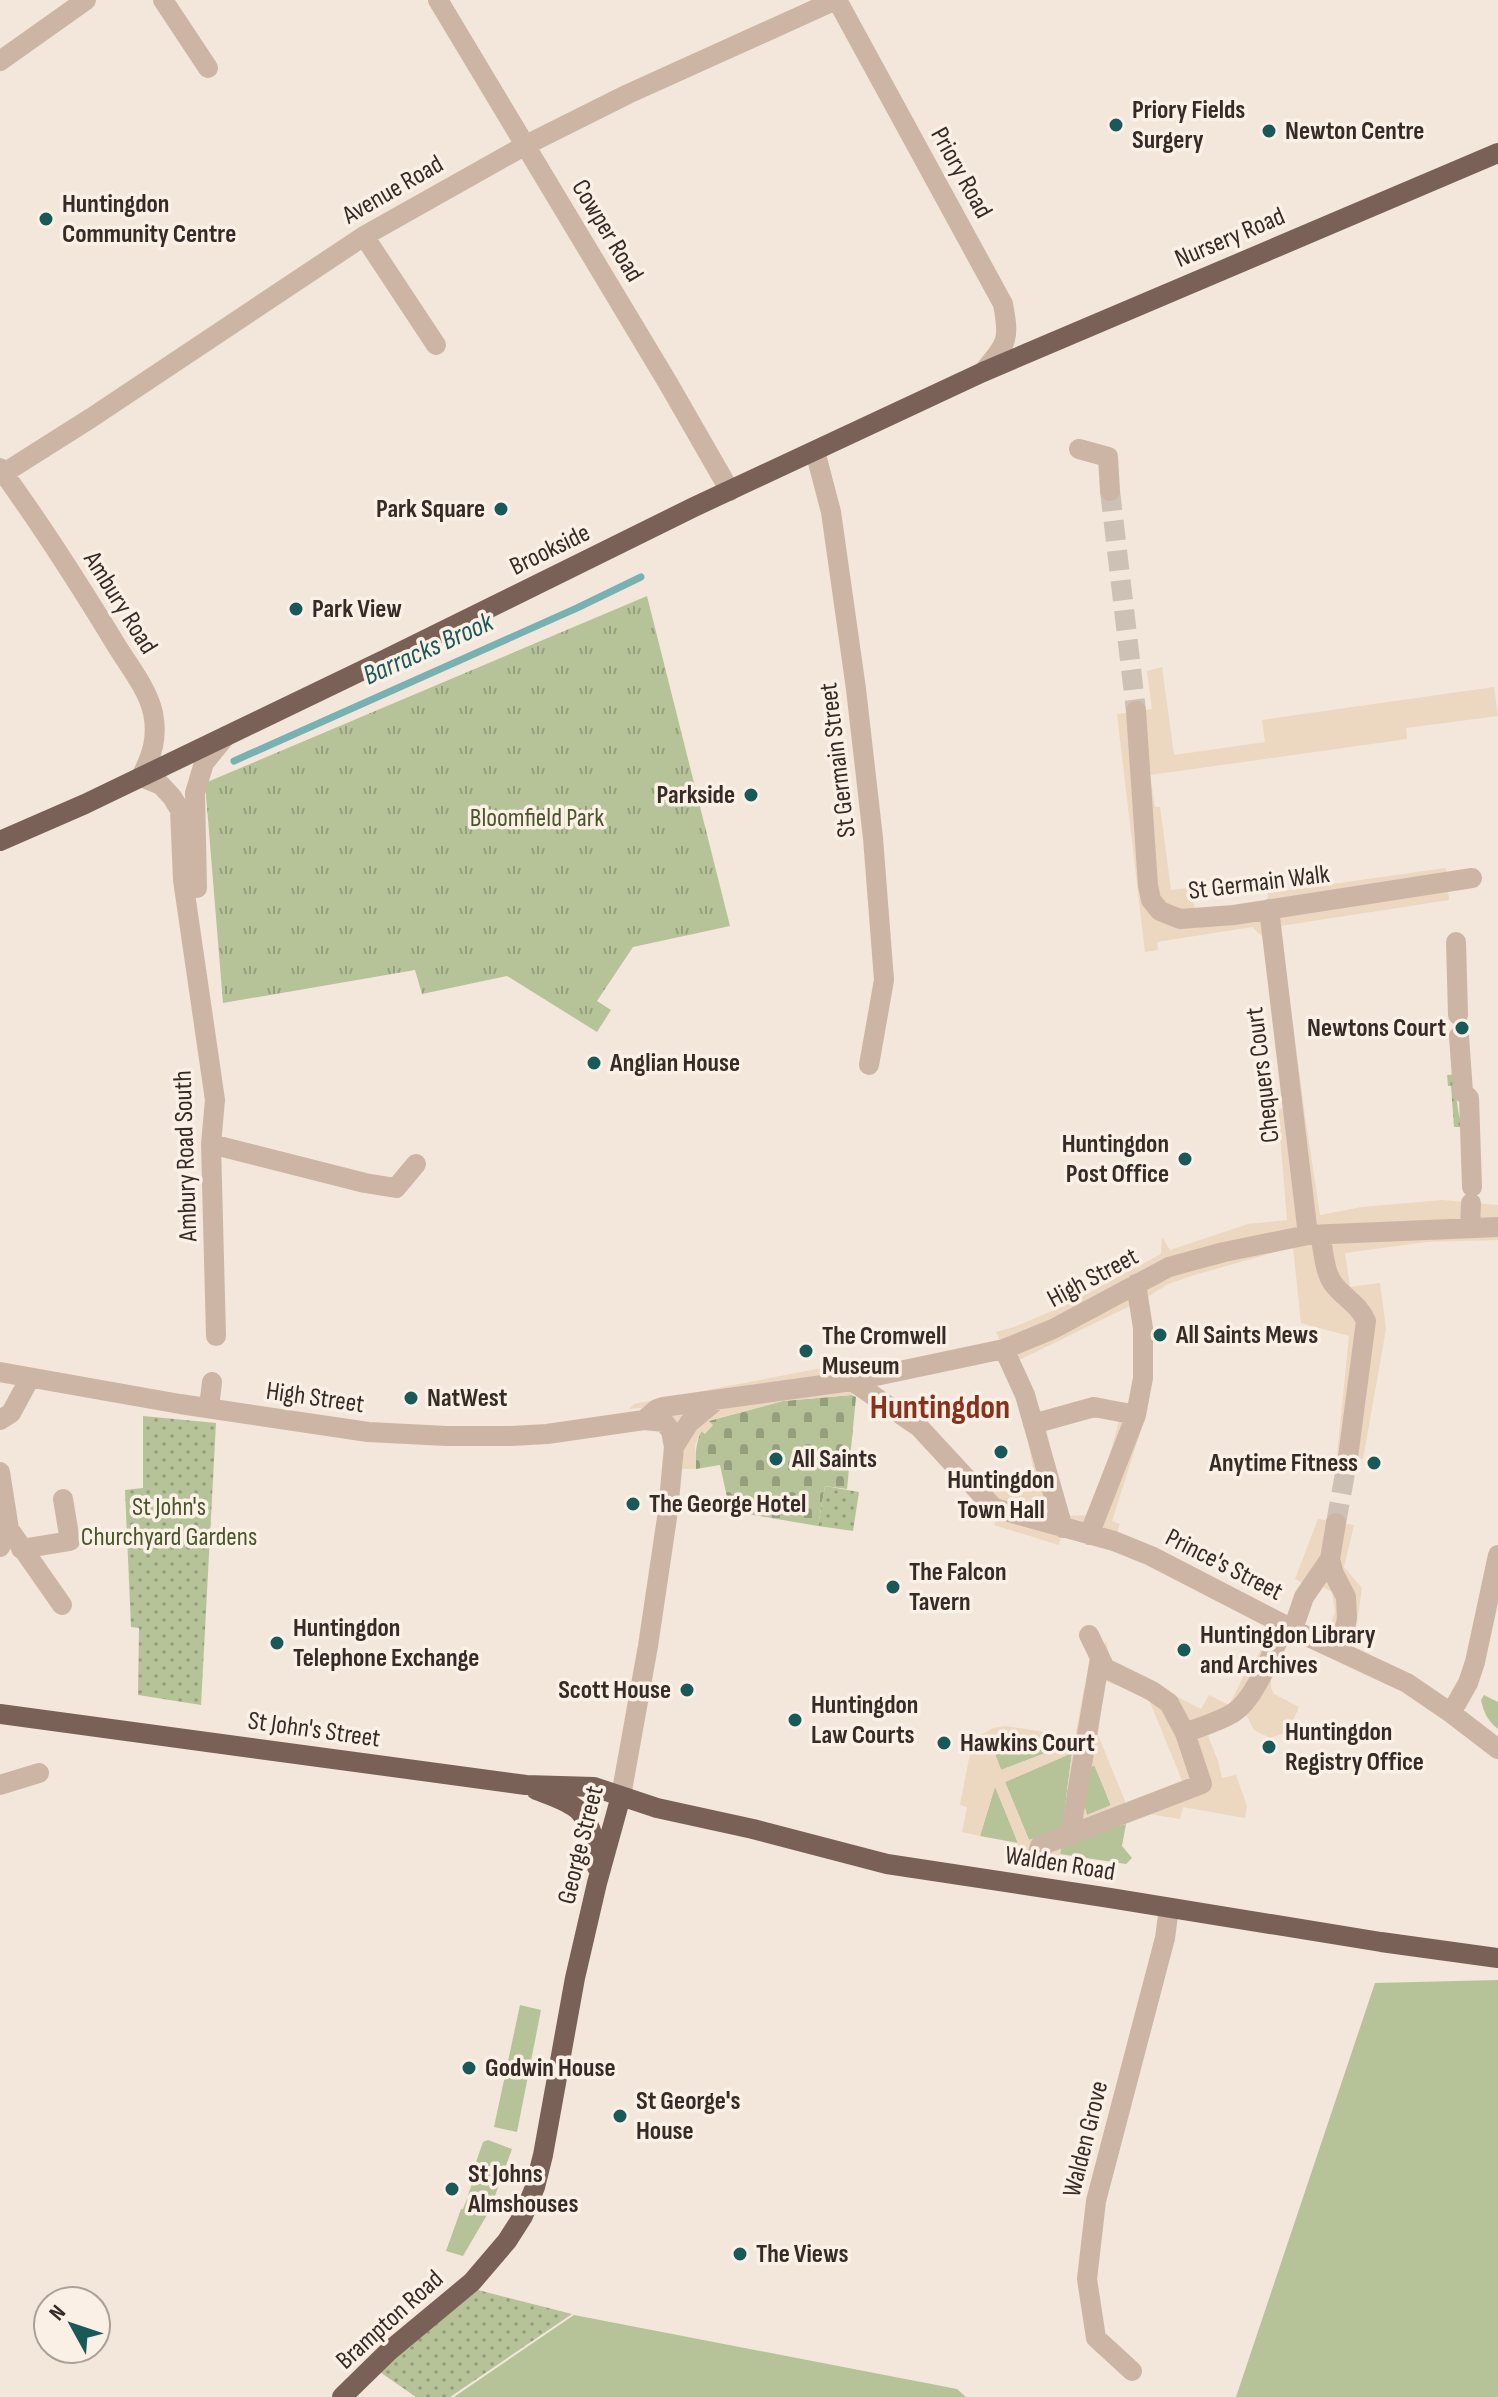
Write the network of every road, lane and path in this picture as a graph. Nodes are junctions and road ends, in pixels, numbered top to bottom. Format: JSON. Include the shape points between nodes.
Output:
{"nodes":[{"id":1,"x":86,"y":0,"type":"edge"},
{"id":2,"x":163,"y":0,"type":"edge"},
{"id":3,"x":438,"y":0,"type":"edge"},
{"id":4,"x":836,"y":0,"type":"edge"},
{"id":5,"x":0,"y":61,"type":"edge"},
{"id":6,"x":208,"y":68,"type":"dead end"},
{"id":7,"x":524,"y":146,"type":"junction"},
{"id":8,"x":1498,"y":153,"type":"edge"},
{"id":9,"x":364,"y":236,"type":"junction"},
{"id":10,"x":436,"y":345,"type":"dead end"},
{"id":11,"x":983,"y":372,"type":"junction"},
{"id":12,"x":1079,"y":449,"type":"dead end"},
{"id":13,"x":815,"y":451,"type":"junction"},
{"id":14,"x":2,"y":470,"type":"edge"},
{"id":15,"x":730,"y":491,"type":"junction"},
{"id":16,"x":1110,"y":491,"type":"tunnel mouth"},
{"id":17,"x":1136,"y":711,"type":"tunnel mouth"},
{"id":18,"x":226,"y":736,"type":"junction"},
{"id":19,"x":141,"y":777,"type":"junction"},
{"id":20,"x":0,"y":841,"type":"edge"},
{"id":21,"x":1472,"y":878,"type":"dead end"},
{"id":22,"x":1269,"y":909,"type":"junction"},
{"id":23,"x":191,"y":928,"type":"junction"},
{"id":24,"x":1456,"y":942,"type":"dead end"},
{"id":25,"x":1458,"y":1015,"type":"dead end"},
{"id":26,"x":1459,"y":1036,"type":"dead end"},
{"id":27,"x":869,"y":1065,"type":"dead end"},
{"id":28,"x":211,"y":1144,"type":"junction"},
{"id":29,"x":416,"y":1164,"type":"dead end"},
{"id":30,"x":1470,"y":1227,"type":"junction"},
{"id":31,"x":1498,"y":1227,"type":"edge"},
{"id":32,"x":1314,"y":1235,"type":"junction"},
{"id":33,"x":1136,"y":1284,"type":"junction"},
{"id":34,"x":216,"y":1336,"type":"dead end"},
{"id":35,"x":1004,"y":1349,"type":"junction"},
{"id":36,"x":0,"y":1372,"type":"edge"},
{"id":37,"x":30,"y":1378,"type":"junction"},
{"id":38,"x":852,"y":1381,"type":"junction"},
{"id":39,"x":212,"y":1382,"type":"dead end"},
{"id":40,"x":717,"y":1401,"type":"junction"},
{"id":41,"x":209,"y":1408,"type":"junction"},
{"id":42,"x":1136,"y":1415,"type":"junction"},
{"id":43,"x":0,"y":1420,"type":"edge"},
{"id":44,"x":644,"y":1420,"type":"junction"},
{"id":45,"x":1033,"y":1424,"type":"junction"},
{"id":46,"x":674,"y":1447,"type":"junction"},
{"id":47,"x":1348,"y":1457,"type":"tunnel mouth"},
{"id":48,"x":0,"y":1472,"type":"edge"},
{"id":49,"x":63,"y":1499,"type":"dead end"},
{"id":50,"x":1336,"y":1523,"type":"tunnel mouth"},
{"id":51,"x":1063,"y":1528,"type":"junction"},
{"id":52,"x":1089,"y":1535,"type":"junction"},
{"id":53,"x":5,"y":1538,"type":"edge"},
{"id":54,"x":21,"y":1549,"type":"junction"},
{"id":55,"x":1498,"y":1555,"type":"edge"},
{"id":56,"x":1330,"y":1559,"type":"junction"},
{"id":57,"x":62,"y":1605,"type":"dead end"},
{"id":58,"x":1289,"y":1627,"type":"junction"},
{"id":59,"x":1089,"y":1635,"type":"dead end"},
{"id":60,"x":1340,"y":1651,"type":"junction"},
{"id":61,"x":1100,"y":1658,"type":"junction"},
{"id":62,"x":1451,"y":1713,"type":"junction"},
{"id":63,"x":0,"y":1714,"type":"edge"},
{"id":64,"x":1185,"y":1733,"type":"junction"},
{"id":65,"x":1498,"y":1749,"type":"edge"},
{"id":66,"x":39,"y":1773,"type":"dead end"},
{"id":67,"x":0,"y":1785,"type":"edge"},
{"id":68,"x":526,"y":1785,"type":"junction"},
{"id":69,"x":616,"y":1794,"type":"junction"},
{"id":70,"x":1070,"y":1835,"type":"junction"},
{"id":71,"x":1037,"y":1857,"type":"dead end"},
{"id":72,"x":597,"y":1883,"type":"junction"},
{"id":73,"x":1169,"y":1908,"type":"junction"},
{"id":74,"x":1498,"y":1958,"type":"edge"},
{"id":75,"x":472,"y":2282,"type":"joint"},
{"id":76,"x":1132,"y":2371,"type":"dead end"},
{"id":77,"x":342,"y":2397,"type":"edge"}],
"edges":[{"from":1,"to":5,"type":"street"},
{"from":2,"to":6,"type":"street"},
{"from":3,"to":7,"type":"street","name":"Cowper Road"},
{"from":4,"to":7,"type":"street","name":"Avenue Road"},
{"from":4,"to":11,"type":"street","name":"Priory Road","via":[[1003,304],[1005,346]]},
{"from":7,"to":9,"type":"street","name":"Avenue Road"},
{"from":7,"to":15,"type":"street","name":"Cowper Road"},
{"from":8,"to":11,"type":"main road","name":"Nursery Road"},
{"from":9,"to":10,"type":"street"},
{"from":9,"to":14,"type":"street","name":"Avenue Road","via":[[91,418]]},
{"from":11,"to":13,"type":"main road","name":"Brookside"},
{"from":12,"to":16,"type":"street","via":[[1108,457]]},
{"from":13,"to":15,"type":"main road","name":"Brookside"},
{"from":13,"to":27,"type":"street","name":"St Germain Street","via":[[831,512],[873,838],[884,980]]},
{"from":14,"to":19,"type":"street","name":"Ambury Road","via":[[90,601],[152,708],[156,734]]},
{"from":15,"to":18,"type":"main road","name":"Brookside"},
{"from":17,"to":22,"type":"street","name":"St Germain Walk","via":[[1151,900],[1160,911],[1180,919]]},
{"from":18,"to":19,"type":"main road","name":"Brookside"},
{"from":18,"to":23,"type":"street","name":"Ambury Road South","via":[[204,763],[195,793],[197,898]]},
{"from":19,"to":20,"type":"main road","name":"Brookside"},
{"from":19,"to":23,"type":"street","name":"Ambury Road South","via":[[161,785],[180,810]]},
{"from":21,"to":22,"type":"street","name":"St Germain Walk"},
{"from":22,"to":32,"type":"street","name":"Chequers Court"},
{"from":23,"to":28,"type":"street","name":"Ambury Road South","via":[[215,1100]]},
{"from":24,"to":25,"type":"street"},
{"from":26,"to":30,"type":"street","via":[[1463,1092],[1469,1098]]},
{"from":28,"to":29,"type":"street","via":[[396,1188]]},
{"from":28,"to":34,"type":"street","name":"Ambury Road South"},
{"from":30,"to":31,"type":"street","name":"High Street"},
{"from":30,"to":32,"type":"street","name":"High Street"},
{"from":32,"to":33,"type":"street","name":"High Street","via":[[1172,1266]]},
{"from":32,"to":47,"type":"street","name":"Chequers Court","via":[[1329,1277],[1366,1321]]},
{"from":33,"to":35,"type":"street","name":"High Street"},
{"from":33,"to":42,"type":"street","via":[[1143,1328],[1143,1378]]},
{"from":35,"to":38,"type":"street","name":"High Street"},
{"from":35,"to":45,"type":"street"},
{"from":36,"to":37,"type":"street","name":"High Street"},
{"from":37,"to":41,"type":"street","name":"High Street"},
{"from":37,"to":43,"type":"street","via":[[11,1413]]},
{"from":38,"to":40,"type":"street","name":"High Street"},
{"from":38,"to":51,"type":"street","name":"Prince's Street","via":[[919,1427],[994,1508]]},
{"from":39,"to":41,"type":"street"},
{"from":40,"to":44,"type":"street","name":"High Street","via":[[663,1407]]},
{"from":40,"to":46,"type":"street","via":[[689,1423]]},
{"from":41,"to":44,"type":"street","name":"High Street","via":[[368,1432],[447,1436],[547,1434]]},
{"from":42,"to":45,"type":"street","via":[[1094,1407]]},
{"from":42,"to":52,"type":"street"},
{"from":44,"to":46,"type":"street","via":[[668,1425]]},
{"from":45,"to":51,"type":"street"},
{"from":46,"to":69,"type":"street","name":"George Street","via":[[654,1610]]},
{"from":48,"to":53,"type":"street"},
{"from":49,"to":54,"type":"street","via":[[70,1541]]},
{"from":50,"to":56,"type":"street"},
{"from":51,"to":52,"type":"street","name":"Prince's Street"},
{"from":52,"to":58,"type":"street","name":"Prince's Street","via":[[1132,1548]]},
{"from":53,"to":54,"type":"street"},
{"from":54,"to":57,"type":"street"},
{"from":55,"to":62,"type":"street","via":[[1475,1662]]},
{"from":56,"to":58,"type":"street"},
{"from":56,"to":60,"type":"street","via":[[1346,1597]]},
{"from":58,"to":60,"type":"street","name":"Prince's Street"},
{"from":58,"to":64,"type":"street","via":[[1245,1702],[1235,1712]]},
{"from":59,"to":61,"type":"street"},
{"from":60,"to":62,"type":"street","name":"Prince's Street","via":[[1407,1683]]},
{"from":61,"to":64,"type":"street","via":[[1105,1668],[1169,1703]]},
{"from":61,"to":70,"type":"street"},
{"from":62,"to":65,"type":"street","name":"Prince's Street"},
{"from":63,"to":68,"type":"main road","name":"St John's Street"},
{"from":64,"to":70,"type":"street","via":[[1202,1784]]},
{"from":66,"to":67,"type":"street"},
{"from":68,"to":69,"type":"main road","name":"St John's Street","via":[[594,1787]]},
{"from":68,"to":72,"type":"main road","via":[[578,1810],[591,1830]]},
{"from":69,"to":72,"type":"main road","name":"George Street"},
{"from":69,"to":73,"type":"main road","name":"Walden Road","via":[[887,1864]]},
{"from":70,"to":71,"type":"street","via":[[1040,1846]]},
{"from":72,"to":75,"type":"main road","name":"George Street","via":[[535,2187],[507,2241]]},
{"from":73,"to":74,"type":"main road","name":"Walden Road"},
{"from":73,"to":76,"type":"street","name":"Walden Grove","via":[[1096,2201],[1087,2279],[1096,2338]]},
{"from":75,"to":77,"type":"main road","name":"Brampton Road"}]}
